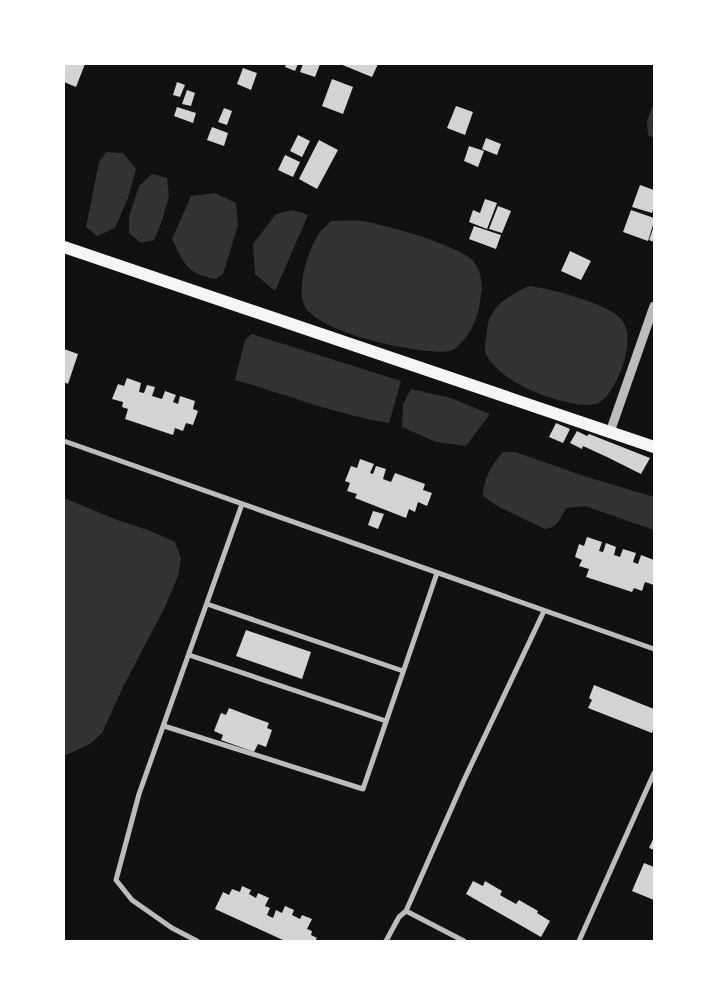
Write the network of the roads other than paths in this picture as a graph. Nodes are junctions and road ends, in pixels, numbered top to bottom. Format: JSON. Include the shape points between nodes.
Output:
{"nodes":[{"id":1,"x":64,"y":248,"type":"edge"},
{"id":2,"x":654,"y":306,"type":"edge"},
{"id":3,"x":610,"y":432,"type":"junction"},
{"id":4,"x":64,"y":441,"type":"edge"},
{"id":5,"x":654,"y":447,"type":"edge"},
{"id":6,"x":242,"y":504,"type":"junction"},
{"id":7,"x":437,"y":573,"type":"junction"},
{"id":8,"x":207,"y":604,"type":"junction"},
{"id":9,"x":544,"y":610,"type":"junction"},
{"id":10,"x":654,"y":649,"type":"edge"},
{"id":11,"x":189,"y":655,"type":"junction"},
{"id":12,"x":403,"y":671,"type":"junction"},
{"id":13,"x":386,"y":720,"type":"junction"},
{"id":14,"x":164,"y":726,"type":"junction"},
{"id":15,"x":654,"y":774,"type":"edge"},
{"id":16,"x":406,"y":911,"type":"junction"},
{"id":17,"x":197,"y":941,"type":"edge"},
{"id":18,"x":386,"y":941,"type":"edge"},
{"id":19,"x":464,"y":941,"type":"edge"},
{"id":20,"x":579,"y":941,"type":"edge"}],
"edges":[{"from":1,"to":3,"type":"main road"},
{"from":2,"to":3,"type":"street"},
{"from":3,"to":5,"type":"main road"},
{"from":4,"to":6,"type":"street"},
{"from":6,"to":7,"type":"street"},
{"from":6,"to":8,"type":"street"},
{"from":7,"to":9,"type":"street"},
{"from":7,"to":12,"type":"street"},
{"from":8,"to":11,"type":"street"},
{"from":8,"to":12,"type":"street"},
{"from":9,"to":10,"type":"street"},
{"from":9,"to":16,"type":"street"},
{"from":11,"to":13,"type":"street"},
{"from":11,"to":14,"type":"street"},
{"from":12,"to":13,"type":"street"},
{"from":13,"to":14,"type":"street","via":[[363,789]]},
{"from":14,"to":17,"type":"street","via":[[139,794],[116,880],[132,900]]},
{"from":15,"to":20,"type":"street"},
{"from":16,"to":18,"type":"street"},
{"from":16,"to":19,"type":"street"}]}
